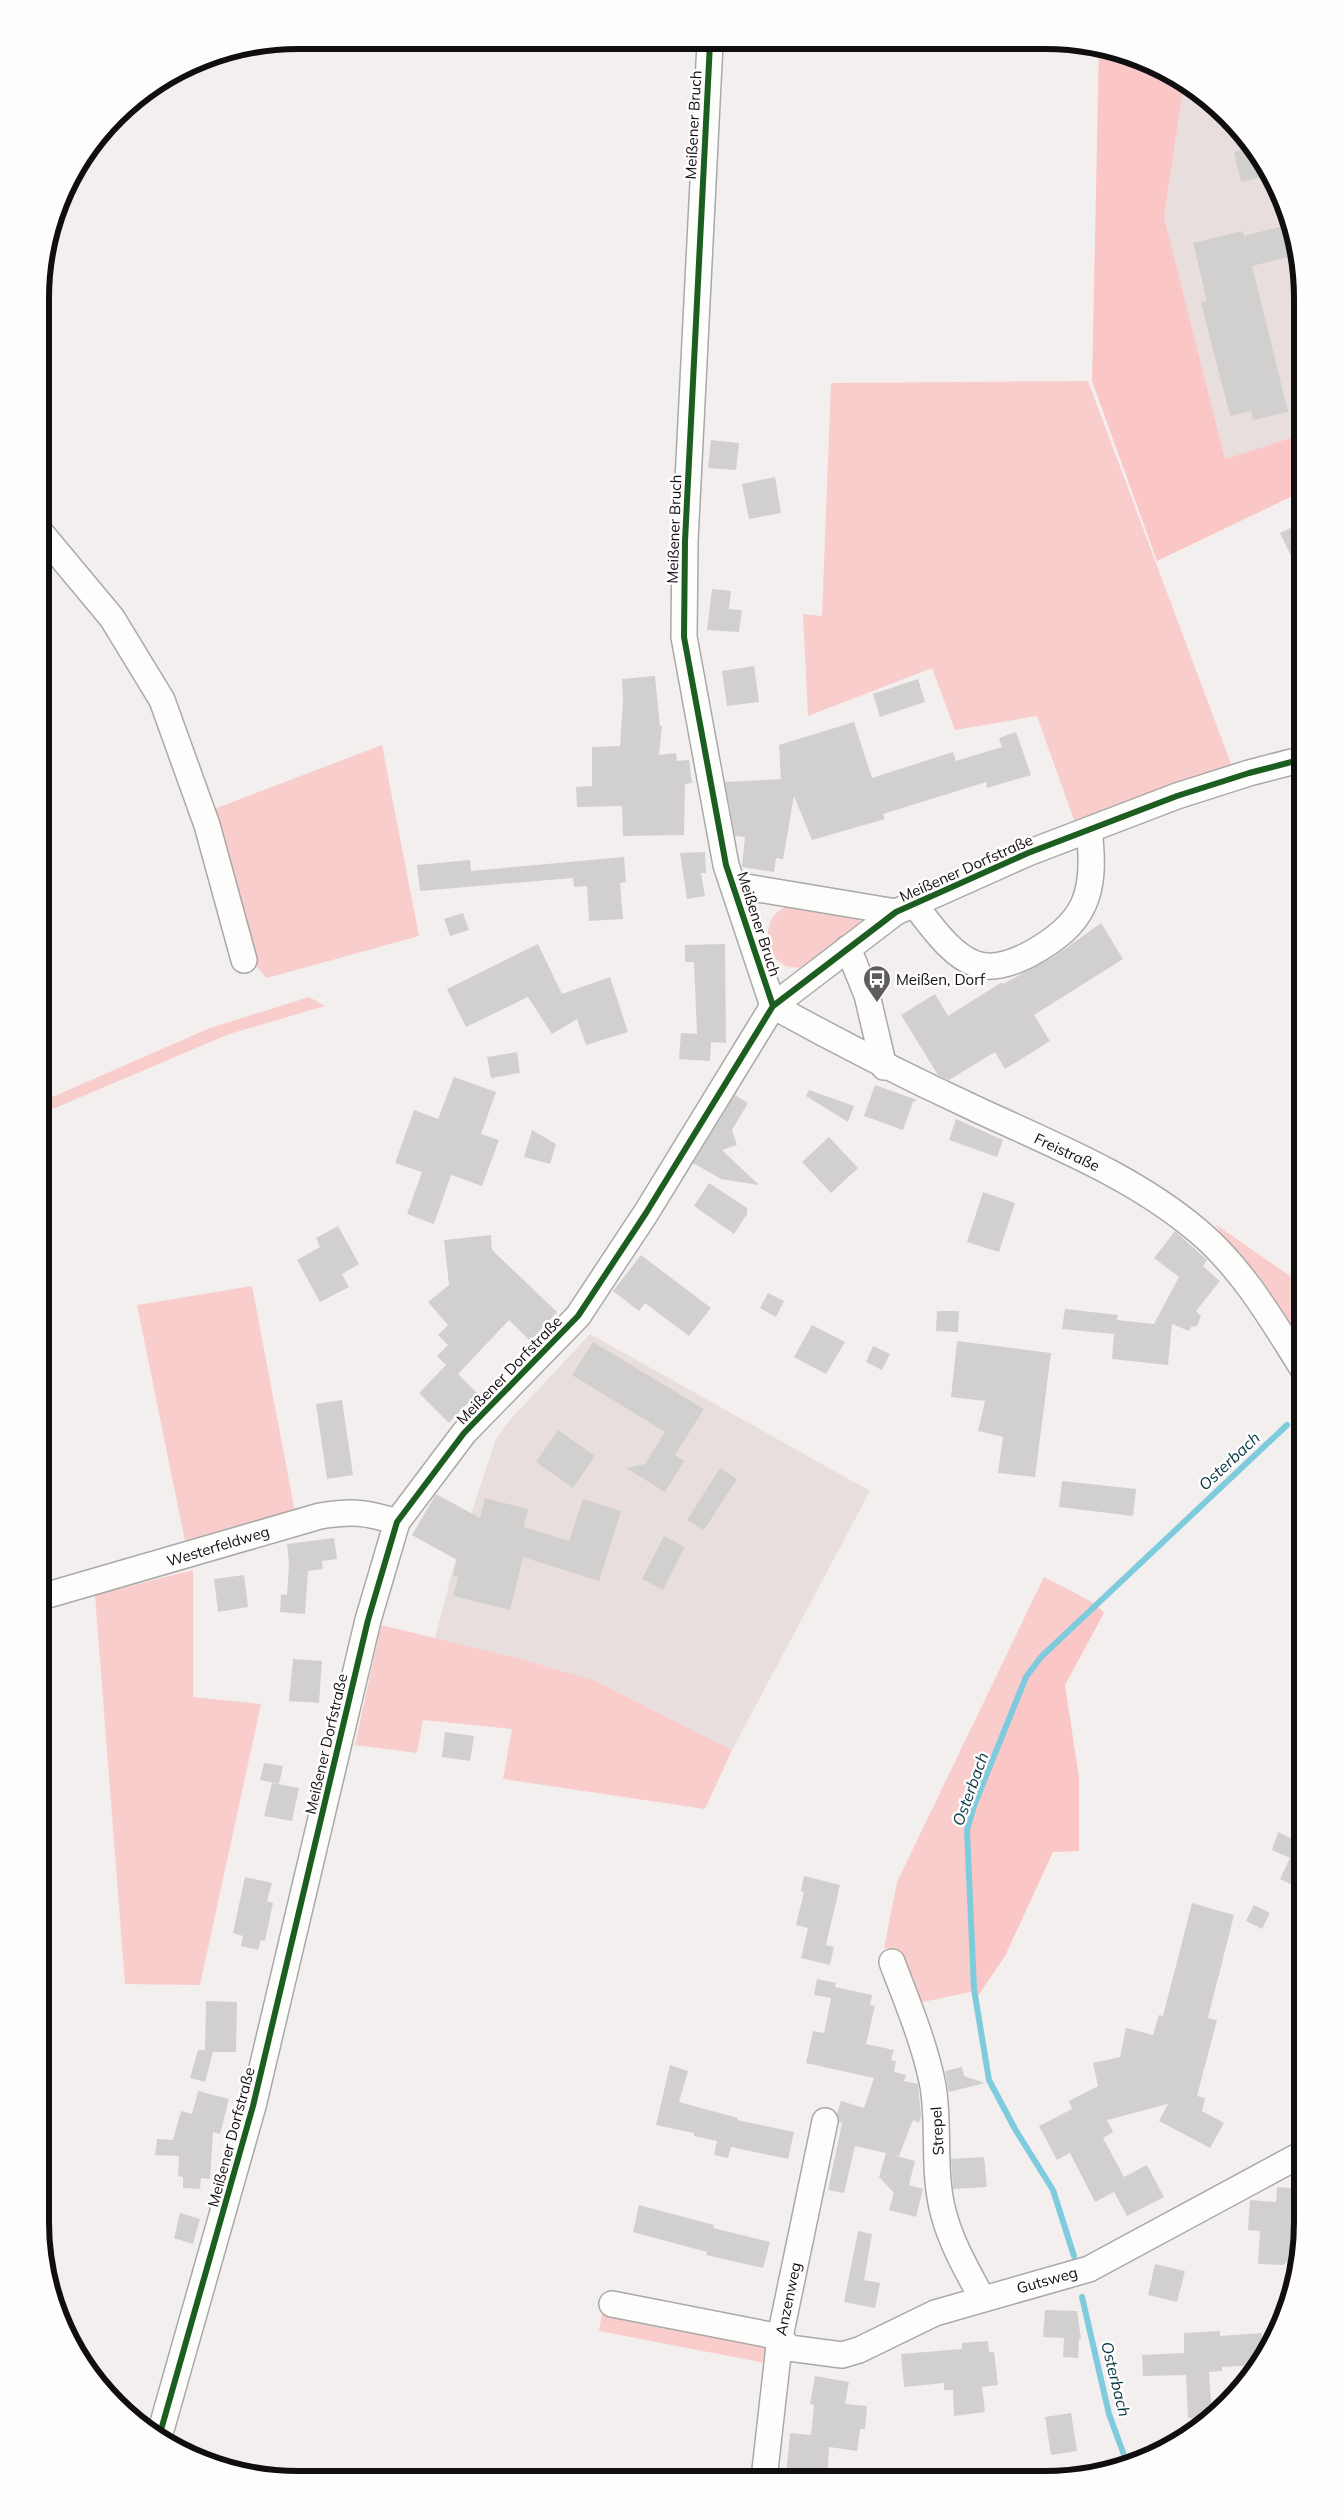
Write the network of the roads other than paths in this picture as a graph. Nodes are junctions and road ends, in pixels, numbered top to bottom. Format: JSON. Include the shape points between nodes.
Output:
{"nodes":[{"id":1,"x":710,"y":49,"type":"edge"},
{"id":2,"x":49,"y":542,"type":"edge"},
{"id":3,"x":1294,"y":762,"type":"edge"},
{"id":4,"x":1089,"y":830,"type":"junction"},
{"id":5,"x":734,"y":885,"type":"junction"},
{"id":6,"x":905,"y":908,"type":"junction"},
{"id":7,"x":848,"y":948,"type":"junction"},
{"id":8,"x":244,"y":960,"type":"dead end"},
{"id":9,"x":773,"y":1006,"type":"junction"},
{"id":10,"x":884,"y":1067,"type":"junction"},
{"id":11,"x":1294,"y":1354,"type":"edge"},
{"id":12,"x":397,"y":1522,"type":"junction"},
{"id":13,"x":49,"y":1595,"type":"edge"},
{"id":14,"x":892,"y":1962,"type":"dead end"},
{"id":15,"x":825,"y":2122,"type":"dead end"},
{"id":16,"x":1294,"y":2158,"type":"edge"},
{"id":17,"x":982,"y":2298,"type":"junction"},
{"id":18,"x":612,"y":2304,"type":"dead end"},
{"id":19,"x":780,"y":2337,"type":"junction"},
{"id":20,"x":161,"y":2430,"type":"edge"},
{"id":21,"x":765,"y":2471,"type":"edge"}],
"edges":[{"from":1,"to":5,"type":"street","name":"Meißener Bruch","via":[[684,541],[684,637],[726,865]]},
{"from":2,"to":8,"type":"street","via":[[112,618],[162,700],[207,825]]},
{"from":3,"to":4,"type":"street","name":"Meißener Dorfstraße","via":[[1186,793]]},
{"from":4,"to":6,"type":"street","name":"Meißener Dorfstraße","via":[[1028,853]]},
{"from":4,"to":6,"type":"street","via":[[1091,880],[1084,906],[1062,934],[1018,960],[994,966],[976,964],[946,945]]},
{"from":5,"to":6,"type":"street","name":"Meißener Dorfstraße"},
{"from":5,"to":9,"type":"street","name":"Meißener Bruch"},
{"from":6,"to":7,"type":"street","name":"Meißener Dorfstraße"},
{"from":7,"to":9,"type":"street","name":"Meißener Dorfstraße"},
{"from":7,"to":10,"type":"street","via":[[866,995]]},
{"from":9,"to":10,"type":"street","name":"Freistraße"},
{"from":9,"to":12,"type":"street","name":"Meißener Dorfstraße","via":[[646,1213],[578,1316],[464,1433]]},
{"from":10,"to":11,"type":"street","name":"Freistraße","via":[[1100,1167],[1154,1197],[1199,1232],[1235,1268]]},
{"from":12,"to":13,"type":"street","name":"Westerfeldweg","via":[[352,1511],[320,1516]]},
{"from":12,"to":20,"type":"street","name":"Meißener Dorfstraße","via":[[368,1620],[253,2106]]},
{"from":14,"to":17,"type":"street","name":"Strepel","via":[[932,2084],[938,2118],[939,2179],[944,2215],[956,2248]]},
{"from":15,"to":19,"type":"street","name":"Anzenweg"},
{"from":16,"to":17,"type":"street","name":"Gutsweg","via":[[1089,2269]]},
{"from":17,"to":19,"type":"street","name":"Gutsweg","via":[[935,2314],[842,2355],[789,2348]]},
{"from":18,"to":19,"type":"street"},
{"from":19,"to":21,"type":"street","name":"Anzenweg"}]}
